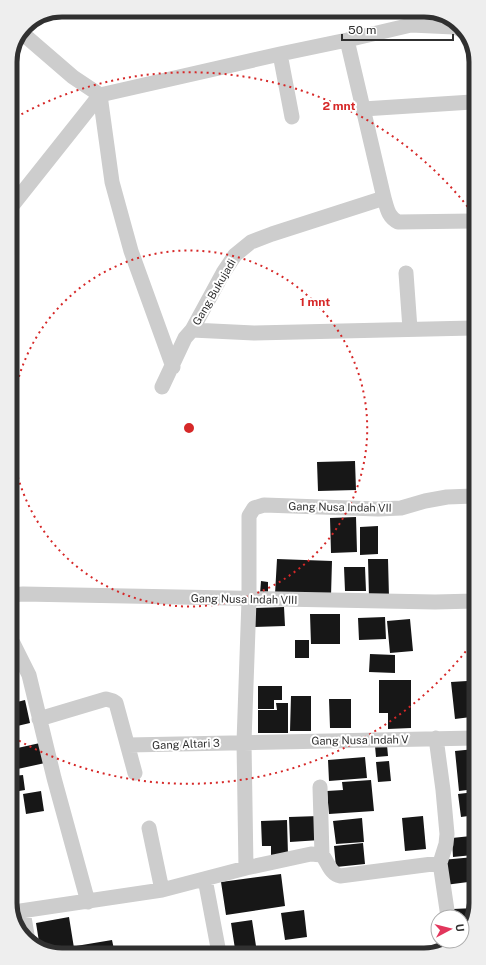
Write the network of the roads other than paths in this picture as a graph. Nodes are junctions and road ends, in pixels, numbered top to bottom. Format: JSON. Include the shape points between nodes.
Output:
{"nodes":[{"id":1,"x":419,"y":17,"type":"edge"},
{"id":2,"x":411,"y":25,"type":"junction"},
{"id":3,"x":452,"y":27,"type":"edge"},
{"id":4,"x":26,"y":36,"type":"edge"},
{"id":5,"x":347,"y":40,"type":"junction"},
{"id":6,"x":280,"y":54,"type":"junction"},
{"id":7,"x":100,"y":95,"type":"junction"},
{"id":8,"x":469,"y":102,"type":"edge"},
{"id":9,"x":363,"y":109,"type":"junction"},
{"id":10,"x":292,"y":117,"type":"dead end"},
{"id":11,"x":384,"y":198,"type":"junction"},
{"id":12,"x":17,"y":199,"type":"edge"},
{"id":13,"x":469,"y":221,"type":"edge"},
{"id":14,"x":406,"y":273,"type":"dead end"},
{"id":15,"x":469,"y":328,"type":"edge"},
{"id":16,"x":410,"y":329,"type":"junction"},
{"id":17,"x":192,"y":330,"type":"junction"},
{"id":18,"x":173,"y":366,"type":"junction"},
{"id":19,"x":162,"y":387,"type":"dead end"},
{"id":20,"x":469,"y":496,"type":"edge"},
{"id":21,"x":17,"y":595,"type":"edge"},
{"id":22,"x":249,"y":600,"type":"junction"},
{"id":23,"x":469,"y":601,"type":"edge"},
{"id":24,"x":17,"y":651,"type":"edge"},
{"id":25,"x":40,"y":719,"type":"junction"},
{"id":26,"x":436,"y":738,"type":"junction"},
{"id":27,"x":469,"y":738,"type":"edge"},
{"id":28,"x":244,"y":742,"type":"junction"},
{"id":29,"x":128,"y":746,"type":"junction"},
{"id":30,"x":135,"y":773,"type":"dead end"},
{"id":31,"x":320,"y":787,"type":"dead end"},
{"id":32,"x":149,"y":828,"type":"dead end"},
{"id":33,"x":322,"y":855,"type":"junction"},
{"id":34,"x":440,"y":863,"type":"junction"},
{"id":35,"x":246,"y":868,"type":"junction"},
{"id":36,"x":206,"y":879,"type":"junction"},
{"id":37,"x":162,"y":890,"type":"junction"},
{"id":38,"x":88,"y":902,"type":"junction"},
{"id":39,"x":447,"y":909,"type":"edge"},
{"id":40,"x":18,"y":911,"type":"edge"},
{"id":41,"x":22,"y":924,"type":"edge"},
{"id":42,"x":218,"y":948,"type":"edge"}],
"edges":[{"from":1,"to":2,"type":"street"},
{"from":2,"to":3,"type":"street"},
{"from":2,"to":5,"type":"street"},
{"from":4,"to":7,"type":"street","via":[[73,77]]},
{"from":5,"to":6,"type":"street"},
{"from":5,"to":9,"type":"street"},
{"from":6,"to":7,"type":"street"},
{"from":6,"to":10,"type":"street"},
{"from":7,"to":12,"type":"street"},
{"from":7,"to":18,"type":"street","via":[[112,182],[131,251]]},
{"from":8,"to":9,"type":"street"},
{"from":9,"to":11,"type":"street"},
{"from":11,"to":13,"type":"street","via":[[389,215],[392,220],[398,222]]},
{"from":11,"to":17,"type":"street","name":"Gang Bukujadi","via":[[251,242],[235,255]]},
{"from":14,"to":16,"type":"street"},
{"from":15,"to":16,"type":"street"},
{"from":16,"to":17,"type":"street","via":[[254,333]]},
{"from":17,"to":18,"type":"street","name":"Gang Bukujadi","via":[[185,338]]},
{"from":18,"to":19,"type":"street","name":"Gang Bukujadi"},
{"from":20,"to":22,"type":"street","name":"Gang Nusa Indah VII","via":[[448,497],[386,509],[264,505],[254,508],[249,516]]},
{"from":21,"to":22,"type":"street","name":"Gang Nusa Indah VIII"},
{"from":22,"to":23,"type":"street","name":"Gang Nusa Indah VIII"},
{"from":22,"to":28,"type":"street"},
{"from":24,"to":25,"type":"street","via":[[29,675]]},
{"from":25,"to":29,"type":"street","via":[[110,699],[116,703]]},
{"from":25,"to":38,"type":"street"},
{"from":26,"to":27,"type":"street","name":"Gang Nusa Indah V"},
{"from":26,"to":28,"type":"street","name":"Gang Nusa Indah V"},
{"from":26,"to":34,"type":"street","via":[[447,834]]},
{"from":28,"to":29,"type":"street","name":"Gang Altari 3"},
{"from":28,"to":35,"type":"street"},
{"from":29,"to":30,"type":"street"},
{"from":31,"to":33,"type":"street"},
{"from":32,"to":37,"type":"street"},
{"from":33,"to":34,"type":"street","via":[[332,873],[340,876]]},
{"from":33,"to":35,"type":"street","via":[[311,854]]},
{"from":34,"to":39,"type":"street"},
{"from":35,"to":36,"type":"street"},
{"from":36,"to":37,"type":"street"},
{"from":36,"to":42,"type":"street"},
{"from":37,"to":38,"type":"street"},
{"from":38,"to":40,"type":"street"},
{"from":40,"to":41,"type":"street"}]}
